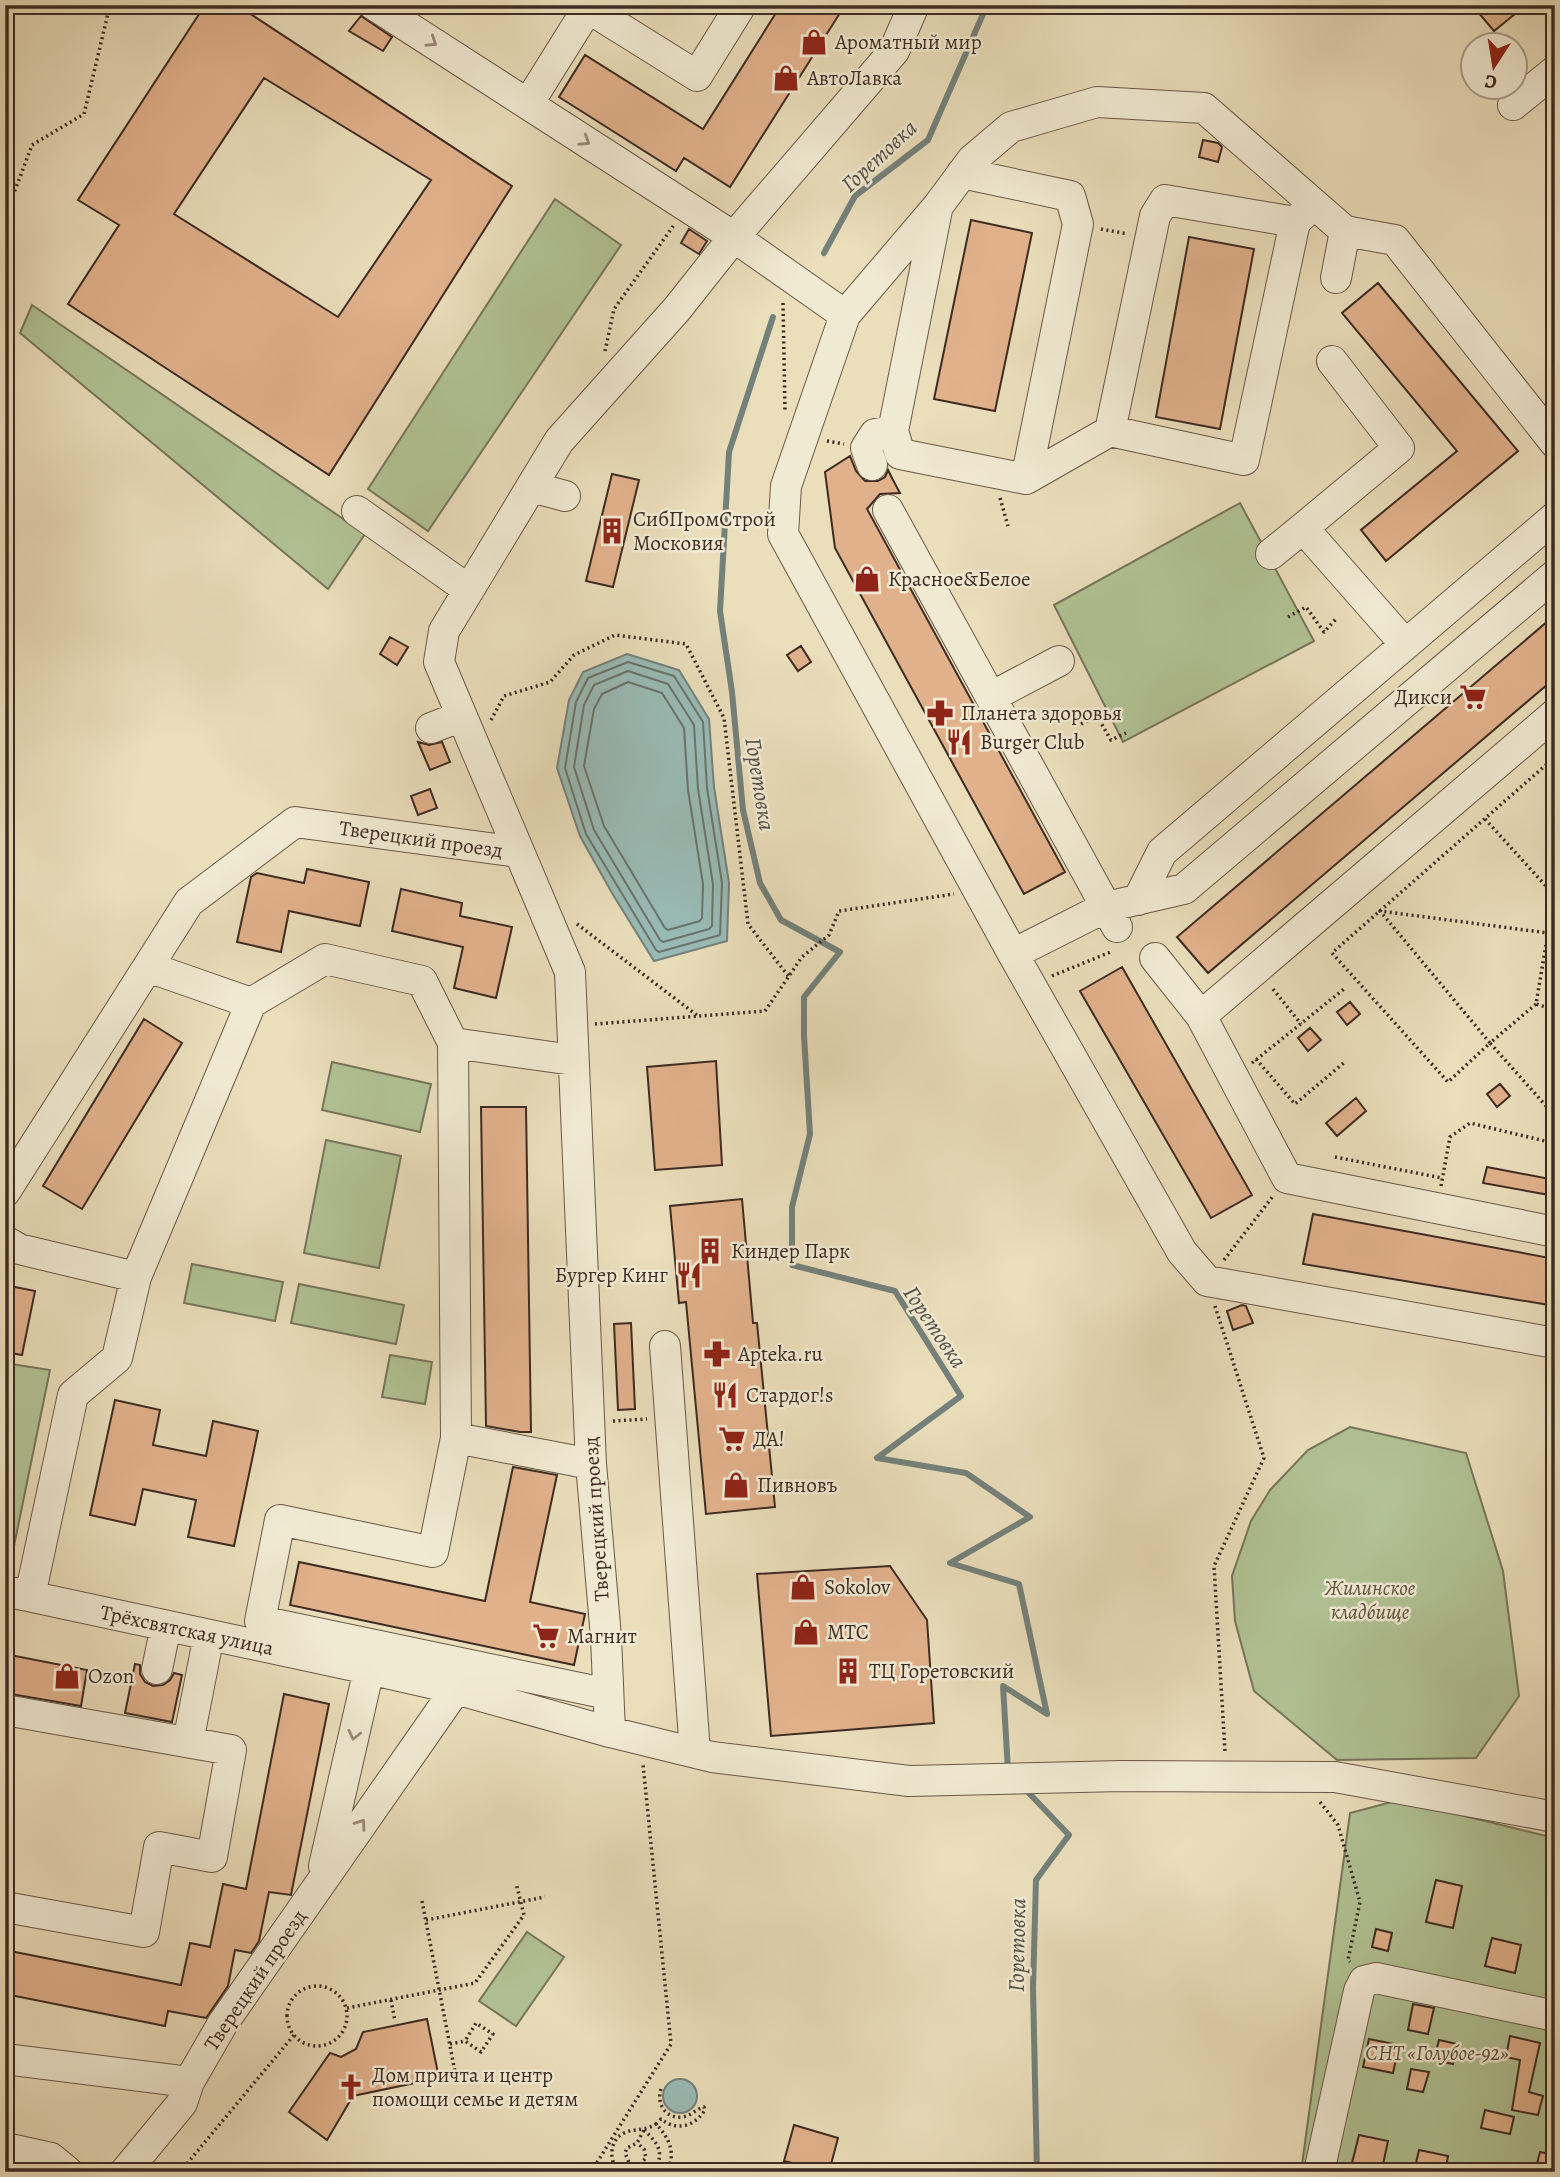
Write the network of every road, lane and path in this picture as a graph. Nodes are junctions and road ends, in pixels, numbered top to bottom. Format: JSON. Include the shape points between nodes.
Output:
{"nodes":[{"id":1,"x":110,"y":5,"type":"edge"},
{"id":2,"x":374,"y":5,"type":"edge"},
{"id":3,"x":741,"y":5,"type":"edge"},
{"id":4,"x":915,"y":5,"type":"edge"},
{"id":5,"x":1555,"y":71,"type":"edge"},
{"id":6,"x":528,"y":104,"type":"junction"},
{"id":7,"x":1513,"y":105,"type":"dead end"},
{"id":8,"x":962,"y":173,"type":"junction"},
{"id":9,"x":687,"y":206,"type":"junction"},
{"id":10,"x":937,"y":206,"type":"junction"},
{"id":11,"x":1304,"y":213,"type":"junction"},
{"id":12,"x":5,"y":217,"type":"edge"},
{"id":13,"x":1078,"y":224,"type":"junction"},
{"id":14,"x":1345,"y":231,"type":"junction"},
{"id":15,"x":734,"y":237,"type":"junction"},
{"id":16,"x":1150,"y":239,"type":"junction"},
{"id":17,"x":1336,"y":278,"type":"dead end"},
{"id":18,"x":783,"y":299,"type":"dead end"},
{"id":19,"x":845,"y":315,"type":"junction"},
{"id":20,"x":1332,"y":361,"type":"dead end"},
{"id":21,"x":603,"y":363,"type":"dead end"},
{"id":22,"x":794,"y":428,"type":"junction"},
{"id":23,"x":893,"y":430,"type":"junction"},
{"id":24,"x":1110,"y":431,"type":"junction"},
{"id":25,"x":1551,"y":431,"type":"edge"},
{"id":26,"x":869,"y":456,"type":"joint"},
{"id":27,"x":1026,"y":479,"type":"junction"},
{"id":28,"x":532,"y":487,"type":"junction"},
{"id":29,"x":565,"y":496,"type":"dead end"},
{"id":30,"x":888,"y":510,"type":"dead end"},
{"id":31,"x":356,"y":511,"type":"dead end"},
{"id":32,"x":1555,"y":517,"type":"edge"},
{"id":33,"x":1303,"y":528,"type":"junction"},
{"id":34,"x":1270,"y":554,"type":"dead end"},
{"id":35,"x":1555,"y":575,"type":"edge"},
{"id":36,"x":469,"y":590,"type":"junction"},
{"id":37,"x":1288,"y":617,"type":"dead end"},
{"id":38,"x":1336,"y":619,"type":"dead end"},
{"id":39,"x":1405,"y":644,"type":"junction"},
{"id":40,"x":1059,"y":661,"type":"dead end"},
{"id":41,"x":991,"y":697,"type":"junction"},
{"id":42,"x":1555,"y":714,"type":"edge"},
{"id":43,"x":473,"y":723,"type":"junction"},
{"id":44,"x":1081,"y":724,"type":"dead end"},
{"id":45,"x":431,"y":728,"type":"dead end"},
{"id":46,"x":1126,"y":733,"type":"dead end"},
{"id":47,"x":1555,"y":757,"type":"edge"},
{"id":48,"x":1485,"y":819,"type":"junction"},
{"id":49,"x":519,"y":852,"type":"junction"},
{"id":50,"x":978,"y":890,"type":"junction"},
{"id":51,"x":1555,"y":896,"type":"edge"},
{"id":52,"x":1138,"y":900,"type":"junction"},
{"id":53,"x":1380,"y":911,"type":"junction"},
{"id":54,"x":574,"y":922,"type":"dead end"},
{"id":55,"x":1555,"y":926,"type":"edge"},
{"id":56,"x":1113,"y":928,"type":"junction"},
{"id":57,"x":1548,"y":933,"type":"junction"},
{"id":58,"x":1013,"y":954,"type":"junction"},
{"id":59,"x":1155,"y":958,"type":"dead end"},
{"id":60,"x":148,"y":967,"type":"junction"},
{"id":61,"x":789,"y":977,"type":"junction"},
{"id":62,"x":1031,"y":984,"type":"junction"},
{"id":63,"x":1273,"y":989,"type":"dead end"},
{"id":64,"x":1344,"y":989,"type":"dead end"},
{"id":65,"x":251,"y":1003,"type":"junction"},
{"id":66,"x":1536,"y":1004,"type":"junction"},
{"id":67,"x":1555,"y":1010,"type":"edge"},
{"id":68,"x":698,"y":1016,"type":"junction"},
{"id":69,"x":1201,"y":1016,"type":"junction"},
{"id":70,"x":1301,"y":1024,"type":"junction"},
{"id":71,"x":572,"y":1026,"type":"junction"},
{"id":72,"x":453,"y":1043,"type":"junction"},
{"id":73,"x":1490,"y":1043,"type":"junction"},
{"id":74,"x":573,"y":1060,"type":"junction"},
{"id":75,"x":1346,"y":1061,"type":"dead end"},
{"id":76,"x":1245,"y":1069,"type":"junction"},
{"id":77,"x":1555,"y":1116,"type":"edge"},
{"id":78,"x":1549,"y":1142,"type":"dead end"},
{"id":79,"x":1335,"y":1157,"type":"dead end"},
{"id":80,"x":1287,"y":1178,"type":"junction"},
{"id":81,"x":1443,"y":1178,"type":"junction"},
{"id":82,"x":5,"y":1192,"type":"edge"},
{"id":83,"x":1437,"y":1209,"type":"junction"},
{"id":84,"x":1555,"y":1233,"type":"edge"},
{"id":85,"x":5,"y":1241,"type":"edge"},
{"id":86,"x":136,"y":1277,"type":"junction"},
{"id":87,"x":1207,"y":1281,"type":"junction"},
{"id":88,"x":1555,"y":1343,"type":"edge"},
{"id":89,"x":665,"y":1346,"type":"dead end"},
{"id":90,"x":670,"y":1418,"type":"junction"},
{"id":91,"x":589,"y":1422,"type":"junction"},
{"id":92,"x":456,"y":1438,"type":"junction"},
{"id":93,"x":591,"y":1464,"type":"junction"},
{"id":94,"x":18,"y":1594,"type":"edge"},
{"id":95,"x":166,"y":1626,"type":"junction"},
{"id":96,"x":209,"y":1635,"type":"junction"},
{"id":97,"x":157,"y":1669,"type":"dead end"},
{"id":98,"x":369,"y":1669,"type":"junction"},
{"id":99,"x":456,"y":1689,"type":"junction"},
{"id":100,"x":608,"y":1694,"type":"junction"},
{"id":101,"x":5,"y":1710,"type":"edge"},
{"id":102,"x":610,"y":1731,"type":"junction"},
{"id":103,"x":641,"y":1740,"type":"junction"},
{"id":104,"x":188,"y":1741,"type":"junction"},
{"id":105,"x":695,"y":1752,"type":"junction"},
{"id":106,"x":1226,"y":1777,"type":"junction"},
{"id":107,"x":1313,"y":1777,"type":"junction"},
{"id":108,"x":1555,"y":1818,"type":"edge"},
{"id":109,"x":321,"y":1880,"type":"junction"},
{"id":110,"x":516,"y":1883,"type":"dead end"},
{"id":111,"x":545,"y":1897,"type":"dead end"},
{"id":112,"x":422,"y":1901,"type":"dead end"},
{"id":113,"x":520,"y":1901,"type":"junction"},
{"id":114,"x":5,"y":1907,"type":"edge"},
{"id":115,"x":426,"y":1920,"type":"junction"},
{"id":116,"x":1364,"y":1981,"type":"junction"},
{"id":117,"x":440,"y":1991,"type":"junction"},
{"id":118,"x":391,"y":2000,"type":"junction"},
{"id":119,"x":347,"y":2008,"type":"junction"},
{"id":120,"x":1555,"y":2016,"type":"edge"},
{"id":121,"x":395,"y":2021,"type":"dead end"},
{"id":122,"x":294,"y":2035,"type":"junction"},
{"id":123,"x":465,"y":2041,"type":"junction"},
{"id":124,"x":450,"y":2044,"type":"junction"},
{"id":125,"x":5,"y":2059,"type":"edge"},
{"id":126,"x":456,"y":2077,"type":"dead end"},
{"id":127,"x":189,"y":2082,"type":"junction"},
{"id":128,"x":661,"y":2089,"type":"dead end"},
{"id":129,"x":656,"y":2124,"type":"junction"},
{"id":130,"x":644,"y":2130,"type":"junction"},
{"id":131,"x":637,"y":2143,"type":"junction"},
{"id":132,"x":5,"y":2148,"type":"edge"},
{"id":133,"x":629,"y":2164,"type":"junction"},
{"id":134,"x":68,"y":2172,"type":"edge"},
{"id":135,"x":125,"y":2172,"type":"edge"},
{"id":136,"x":180,"y":2172,"type":"edge"},
{"id":137,"x":591,"y":2172,"type":"edge"},
{"id":138,"x":618,"y":2172,"type":"edge"},
{"id":139,"x":633,"y":2172,"type":"edge"},
{"id":140,"x":653,"y":2172,"type":"edge"},
{"id":141,"x":667,"y":2172,"type":"edge"},
{"id":142,"x":1319,"y":2172,"type":"edge"}],
"edges":[{"from":1,"to":12,"type":"path","via":[[84,114],[32,145]]},
{"from":2,"to":6,"type":"lane","one_way":true},
{"from":3,"to":6,"type":"lane","via":[[697,76],[588,8]]},
{"from":4,"to":15,"type":"lane","via":[[894,51]]},
{"from":5,"to":7,"type":"lane"},
{"from":6,"to":9,"type":"lane","one_way":true},
{"from":8,"to":10,"type":"lane"},
{"from":8,"to":11,"type":"lane","via":[[1011,127],[1097,102],[1204,108]]},
{"from":8,"to":13,"type":"lane","via":[[1070,196]]},
{"from":9,"to":15,"type":"lane"},
{"from":9,"to":21,"type":"path","via":[[614,309]]},
{"from":10,"to":19,"type":"lane"},
{"from":10,"to":23,"type":"lane"},
{"from":11,"to":14,"type":"lane"},
{"from":11,"to":16,"type":"lane","via":[[1165,200],[1155,216]]},
{"from":11,"to":24,"type":"lane","via":[[1244,460]]},
{"from":13,"to":16,"type":"path"},
{"from":13,"to":27,"type":"lane"},
{"from":14,"to":17,"type":"lane"},
{"from":14,"to":25,"type":"lane","via":[[1395,240]]},
{"from":15,"to":19,"type":"lane"},
{"from":15,"to":28,"type":"lane","via":[[677,309],[559,441]]},
{"from":16,"to":24,"type":"lane"},
{"from":18,"to":22,"type":"path"},
{"from":19,"to":22,"type":"lane"},
{"from":20,"to":33,"type":"lane","via":[[1399,448]]},
{"from":22,"to":26,"type":"path"},
{"from":22,"to":50,"type":"lane","via":[[783,534]]},
{"from":23,"to":26,"type":"lane","via":[[875,434]]},
{"from":23,"to":27,"type":"lane","via":[[900,454]]},
{"from":24,"to":27,"type":"lane"},
{"from":28,"to":29,"type":"lane"},
{"from":28,"to":36,"type":"lane"},
{"from":30,"to":41,"type":"lane"},
{"from":31,"to":36,"type":"lane"},
{"from":32,"to":39,"type":"lane"},
{"from":33,"to":34,"type":"lane"},
{"from":33,"to":39,"type":"lane"},
{"from":35,"to":52,"type":"lane","via":[[1185,889]]},
{"from":36,"to":43,"type":"lane","via":[[444,631],[439,662]]},
{"from":37,"to":38,"type":"path","via":[[1306,607],[1324,632]]},
{"from":39,"to":52,"type":"lane","via":[[1162,852]]},
{"from":40,"to":41,"type":"lane"},
{"from":41,"to":56,"type":"lane"},
{"from":42,"to":69,"type":"lane"},
{"from":43,"to":45,"type":"lane"},
{"from":43,"to":49,"type":"lane"},
{"from":43,"to":61,"type":"path","via":[[504,696],[550,682],[574,655],[615,635],[685,644],[724,718],[748,923]]},
{"from":44,"to":46,"type":"path","via":[[1097,716],[1111,740]]},
{"from":47,"to":48,"type":"path"},
{"from":48,"to":51,"type":"path"},
{"from":48,"to":53,"type":"path"},
{"from":49,"to":60,"type":"lane","name":"Тверецкий проезд","via":[[295,822],[189,902]]},
{"from":49,"to":71,"type":"lane","name":"Тверецкий проезд","via":[[570,972]]},
{"from":50,"to":58,"type":"lane"},
{"from":50,"to":61,"type":"path","via":[[839,911],[829,935],[802,957]]},
{"from":52,"to":56,"type":"lane"},
{"from":53,"to":57,"type":"path"},
{"from":53,"to":73,"type":"path"},
{"from":53,"to":73,"type":"path","via":[[1332,953],[1448,1082]]},
{"from":54,"to":68,"type":"path"},
{"from":55,"to":57,"type":"path"},
{"from":56,"to":58,"type":"lane"},
{"from":56,"to":62,"type":"path"},
{"from":57,"to":66,"type":"path"},
{"from":58,"to":62,"type":"lane"},
{"from":59,"to":69,"type":"lane"},
{"from":60,"to":65,"type":"lane"},
{"from":60,"to":82,"type":"lane"},
{"from":61,"to":68,"type":"path","via":[[765,1011]]},
{"from":62,"to":87,"type":"lane","via":[[1182,1252]]},
{"from":63,"to":70,"type":"path"},
{"from":64,"to":70,"type":"path"},
{"from":65,"to":72,"type":"lane","via":[[325,959],[422,981]]},
{"from":65,"to":86,"type":"lane"},
{"from":66,"to":67,"type":"path"},
{"from":66,"to":73,"type":"path"},
{"from":68,"to":71,"type":"path"},
{"from":69,"to":76,"type":"lane"},
{"from":70,"to":76,"type":"path"},
{"from":71,"to":74,"type":"lane","name":"Тверецкий проезд"},
{"from":72,"to":74,"type":"lane"},
{"from":72,"to":92,"type":"lane"},
{"from":73,"to":77,"type":"path"},
{"from":74,"to":91,"type":"lane","name":"Тверецкий проезд"},
{"from":75,"to":76,"type":"path","via":[[1296,1104]]},
{"from":76,"to":80,"type":"lane"},
{"from":78,"to":81,"type":"path","via":[[1470,1123],[1450,1137]]},
{"from":79,"to":81,"type":"path"},
{"from":80,"to":83,"type":"lane"},
{"from":80,"to":87,"type":"path"},
{"from":81,"to":83,"type":"path"},
{"from":83,"to":84,"type":"lane"},
{"from":85,"to":86,"type":"lane","via":[[19,1249]]},
{"from":86,"to":94,"type":"lane","via":[[117,1358],[73,1395]]},
{"from":87,"to":88,"type":"lane"},
{"from":87,"to":106,"type":"path","via":[[1264,1458],[1214,1566]]},
{"from":89,"to":90,"type":"lane"},
{"from":90,"to":91,"type":"path"},
{"from":90,"to":105,"type":"lane"},
{"from":91,"to":93,"type":"lane","name":"Тверецкий проезд"},
{"from":92,"to":93,"type":"lane"},
{"from":92,"to":100,"type":"lane","via":[[433,1552],[280,1520],[260,1620]]},
{"from":93,"to":100,"type":"lane","name":"Тверецкий проезд"},
{"from":94,"to":95,"type":"lane","name":"Трёхсвятская улица"},
{"from":95,"to":96,"type":"lane","name":"Трёхсвятская улица"},
{"from":95,"to":97,"type":"lane"},
{"from":96,"to":98,"type":"lane","name":"Трёхсвятская улица"},
{"from":96,"to":104,"type":"lane"},
{"from":98,"to":99,"type":"lane"},
{"from":98,"to":109,"type":"lane","name":"Тверецкий проезд","one_way":true},
{"from":99,"to":102,"type":"lane"},
{"from":109,"to":99,"type":"lane","one_way":true},
{"from":100,"to":102,"type":"lane","name":"Тверецкий проезд"},
{"from":101,"to":104,"type":"lane"},
{"from":102,"to":103,"type":"lane"},
{"from":103,"to":105,"type":"lane"},
{"from":103,"to":137,"type":"path","via":[[671,2045]]},
{"from":104,"to":114,"type":"lane","via":[[231,1750],[212,1857],[159,1847],[144,1933]]},
{"from":105,"to":106,"type":"lane","via":[[909,1781]]},
{"from":106,"to":107,"type":"lane"},
{"from":107,"to":108,"type":"lane","via":[[1335,1777]]},
{"from":107,"to":116,"type":"path","via":[[1320,1802],[1338,1825],[1360,1902],[1349,1960]]},
{"from":109,"to":127,"type":"lane","name":"Тверецкий проезд","via":[[223,2023]]},
{"from":110,"to":113,"type":"path"},
{"from":111,"to":113,"type":"path"},
{"from":112,"to":115,"type":"path"},
{"from":113,"to":115,"type":"path"},
{"from":113,"to":117,"type":"path","via":[[524,1915],[475,1983]]},
{"from":115,"to":117,"type":"path"},
{"from":116,"to":120,"type":"lane","via":[[1376,1978]]},
{"from":116,"to":142,"type":"lane"},
{"from":117,"to":118,"type":"path"},
{"from":117,"to":124,"type":"path"},
{"from":118,"to":119,"type":"path"},
{"from":118,"to":121,"type":"path"},
{"from":119,"to":122,"type":"path","via":[[345,2028],[331,2043],[311,2046]]},
{"from":119,"to":122,"type":"path","via":[[328,1987],[308,1987],[292,1998],[288,2007]]},
{"from":122,"to":136,"type":"path"},
{"from":123,"to":123,"type":"path","via":[[481,2052],[493,2034],[477,2023]]},
{"from":123,"to":124,"type":"path"},
{"from":124,"to":126,"type":"path"},
{"from":125,"to":127,"type":"lane"},
{"from":127,"to":135,"type":"lane","name":"Тверецкий проезд","via":[[181,2102]]},
{"from":128,"to":129,"type":"path","via":[[661,2107],[673,2116],[686,2116],[699,2107],[705,2110],[688,2126],[673,2126],[661,2119]]},
{"from":129,"to":130,"type":"path"},
{"from":129,"to":141,"type":"path","via":[[672,2151]]},
{"from":130,"to":131,"type":"path"},
{"from":130,"to":138,"type":"path","via":[[625,2132],[615,2142],[612,2156]]},
{"from":130,"to":140,"type":"path","via":[[660,2150]]},
{"from":131,"to":133,"type":"path","via":[[625,2153]]},
{"from":131,"to":133,"type":"path","via":[[645,2149],[646,2158],[639,2165]]},
{"from":132,"to":134,"type":"lane","via":[[51,2158]]},
{"from":133,"to":139,"type":"path"}]}
